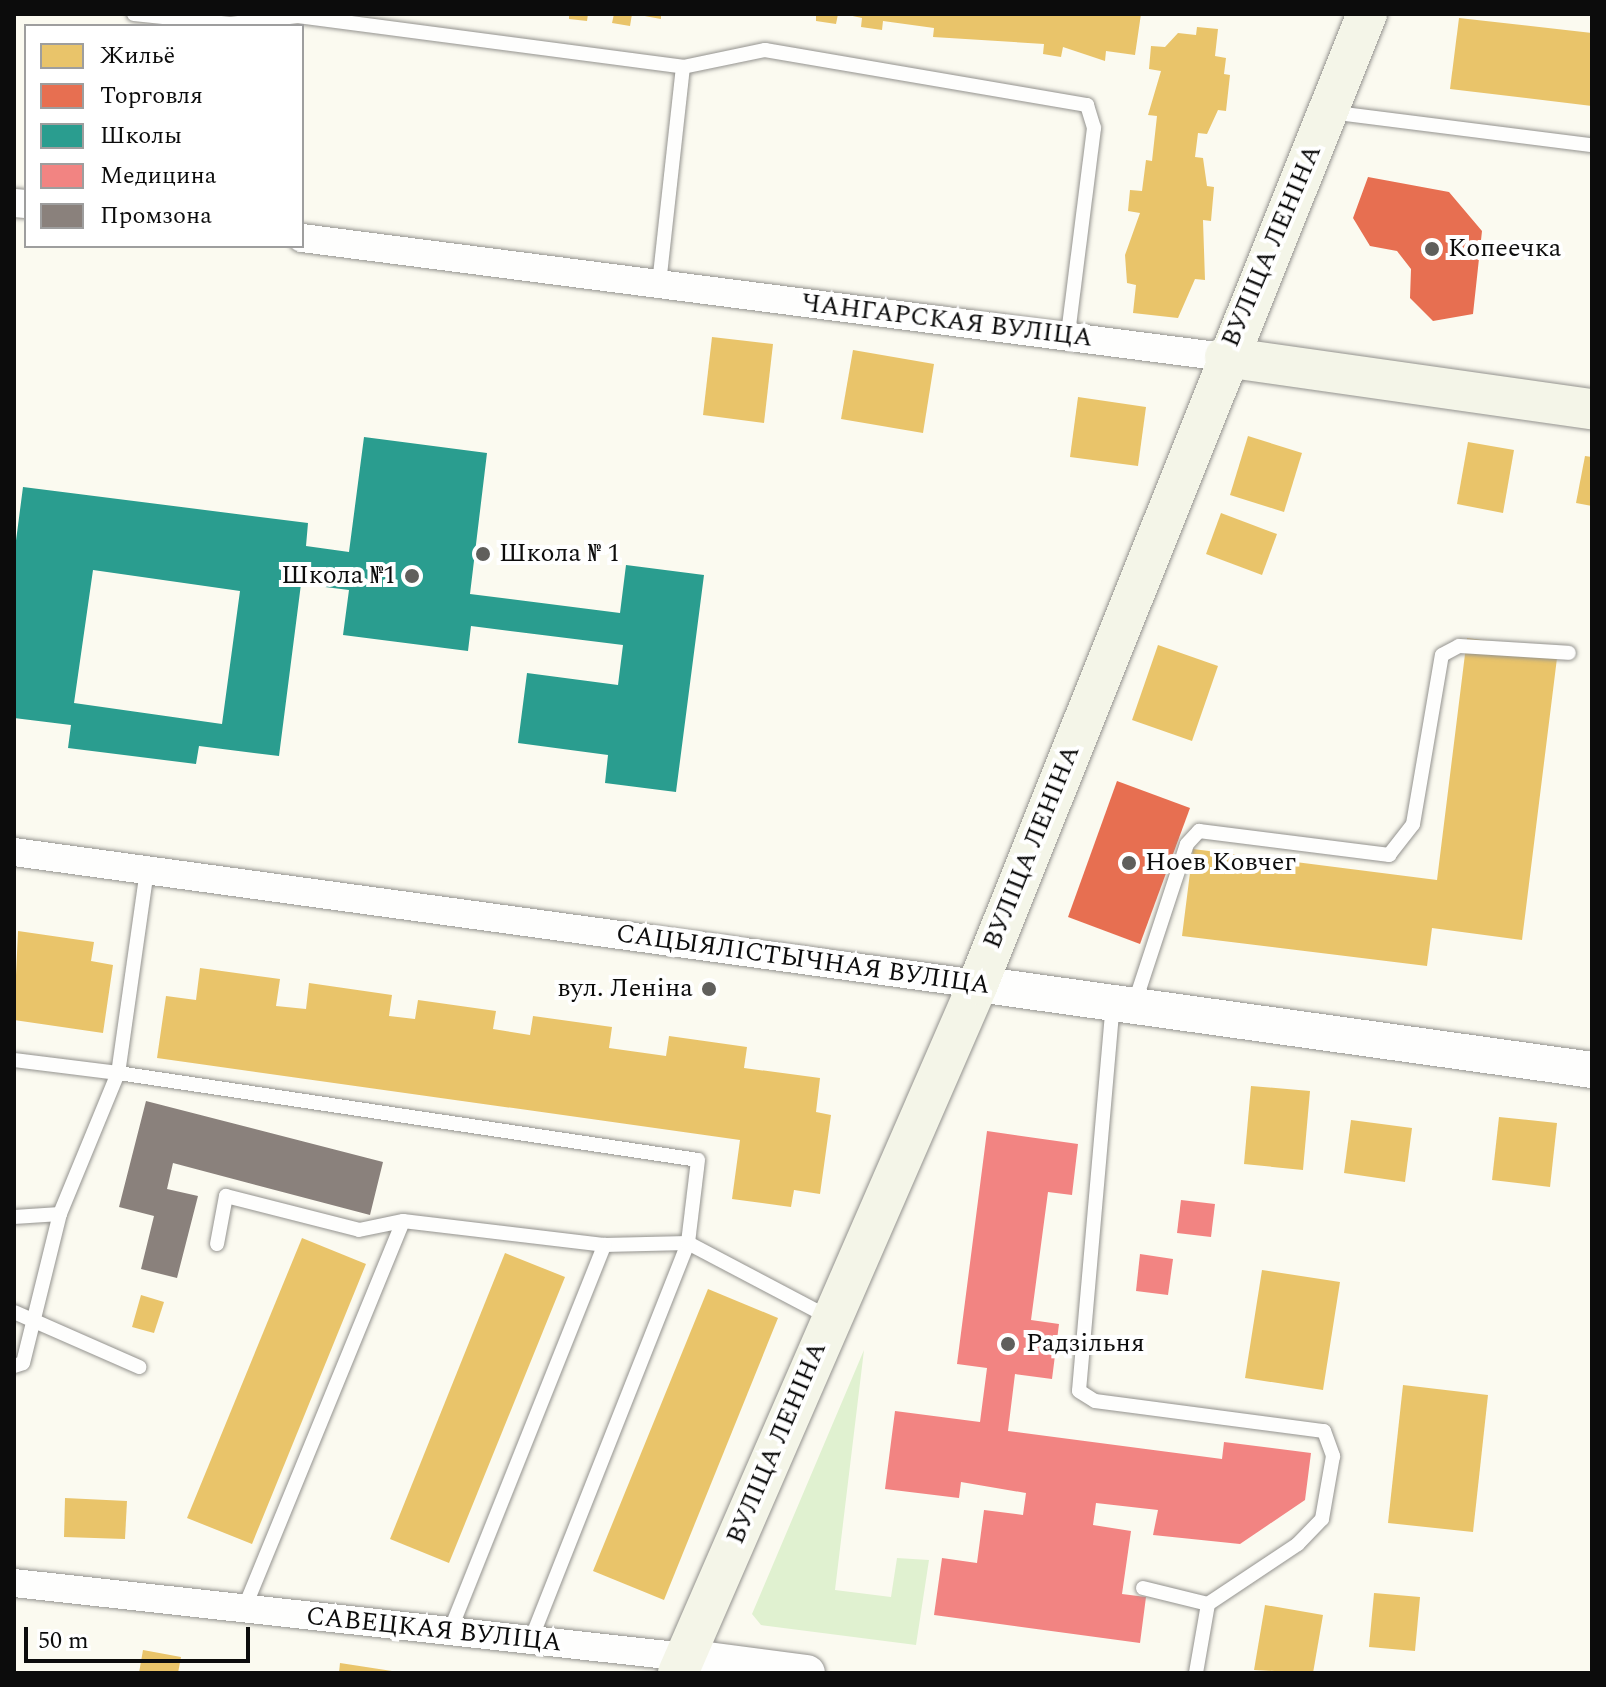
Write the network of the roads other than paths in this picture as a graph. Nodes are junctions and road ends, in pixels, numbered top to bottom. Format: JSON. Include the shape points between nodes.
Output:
{"nodes":[{"id":1,"x":134,"y":14,"type":"edge"},
{"id":2,"x":1367,"y":14,"type":"edge"},
{"id":3,"x":221,"y":24,"type":"edge"},
{"id":4,"x":238,"y":24,"type":"edge"},
{"id":5,"x":683,"y":67,"type":"junction"},
{"id":6,"x":1329,"y":112,"type":"junction"},
{"id":7,"x":1592,"y":145,"type":"edge"},
{"id":8,"x":304,"y":238,"type":"edge"},
{"id":9,"x":659,"y":284,"type":"junction"},
{"id":10,"x":1068,"y":335,"type":"junction"},
{"id":11,"x":1225,"y":357,"type":"junction"},
{"id":12,"x":1592,"y":409,"type":"edge"},
{"id":13,"x":1569,"y":653,"type":"dead end"},
{"id":14,"x":14,"y":852,"type":"edge"},
{"id":15,"x":147,"y":870,"type":"junction"},
{"id":16,"x":978,"y":984,"type":"junction"},
{"id":17,"x":1123,"y":1004,"type":"junction"},
{"id":18,"x":14,"y":1060,"type":"edge"},
{"id":19,"x":1592,"y":1070,"type":"edge"},
{"id":20,"x":118,"y":1073,"type":"junction"},
{"id":21,"x":60,"y":1214,"type":"junction"},
{"id":22,"x":14,"y":1217,"type":"edge"},
{"id":23,"x":403,"y":1221,"type":"junction"},
{"id":24,"x":688,"y":1243,"type":"junction"},
{"id":25,"x":217,"y":1244,"type":"dead end"},
{"id":26,"x":604,"y":1245,"type":"junction"},
{"id":27,"x":14,"y":1312,"type":"edge"},
{"id":28,"x":830,"y":1318,"type":"junction"},
{"id":29,"x":34,"y":1321,"type":"junction"},
{"id":30,"x":14,"y":1366,"type":"edge"},
{"id":31,"x":139,"y":1367,"type":"dead end"},
{"id":32,"x":14,"y":1583,"type":"edge"},
{"id":33,"x":1143,"y":1588,"type":"dead end"},
{"id":34,"x":1208,"y":1604,"type":"junction"},
{"id":35,"x":244,"y":1609,"type":"junction"},
{"id":36,"x":450,"y":1631,"type":"junction"},
{"id":37,"x":531,"y":1640,"type":"junction"},
{"id":38,"x":682,"y":1665,"type":"edge"},
{"id":39,"x":807,"y":1673,"type":"edge"},
{"id":40,"x":1196,"y":1673,"type":"edge"}],
"edges":[{"from":1,"to":3,"type":"lane"},
{"from":2,"to":6,"type":"main road","name":"ВУЛІЦА ЛЕНІНА"},
{"from":4,"to":5,"type":"lane","via":[[298,16]]},
{"from":5,"to":9,"type":"lane"},
{"from":5,"to":10,"type":"lane","via":[[765,50],[1087,105],[1094,128]]},
{"from":6,"to":7,"type":"lane"},
{"from":6,"to":11,"type":"main road","name":"ВУЛІЦА ЛЕНІНА"},
{"from":8,"to":9,"type":"street","name":"ЧАНГАРСКАЯ ВУЛІЦА"},
{"from":9,"to":10,"type":"street","name":"ЧАНГАРСКАЯ ВУЛІЦА"},
{"from":10,"to":11,"type":"street","name":"ЧАНГАРСКАЯ ВУЛІЦА"},
{"from":11,"to":12,"type":"main road","name":"ЧАНГАРСКАЯ ВУЛІЦА"},
{"from":11,"to":16,"type":"main road","name":"ВУЛІЦА ЛЕНІНА"},
{"from":13,"to":17,"type":"lane","via":[[1459,646],[1442,655],[1413,824],[1389,855],[1199,831],[1187,844]]},
{"from":14,"to":15,"type":"street","name":"САЦЫЯЛІСТЫЧНАЯ ВУЛІЦА"},
{"from":15,"to":16,"type":"street","name":"САЦЫЯЛІСТЫЧНАЯ ВУЛІЦА"},
{"from":15,"to":20,"type":"lane"},
{"from":16,"to":17,"type":"street","name":"САЦЫЯЛІСТЫЧНАЯ ВУЛІЦА"},
{"from":16,"to":28,"type":"main road","name":"ВУЛІЦА ЛЕНІНА"},
{"from":17,"to":19,"type":"street","name":"САЦЫЯЛІСТЫЧНАЯ ВУЛІЦА"},
{"from":17,"to":34,"type":"lane","via":[[1079,1391],[1095,1401],[1324,1431],[1333,1456],[1322,1519],[1298,1544]]},
{"from":18,"to":20,"type":"lane"},
{"from":20,"to":21,"type":"lane"},
{"from":20,"to":24,"type":"lane","via":[[698,1160]]},
{"from":21,"to":22,"type":"lane"},
{"from":21,"to":29,"type":"lane"},
{"from":23,"to":25,"type":"lane","via":[[359,1230],[226,1196]]},
{"from":23,"to":26,"type":"lane"},
{"from":23,"to":35,"type":"lane"},
{"from":24,"to":26,"type":"lane"},
{"from":24,"to":28,"type":"lane"},
{"from":24,"to":37,"type":"lane"},
{"from":26,"to":36,"type":"lane"},
{"from":27,"to":29,"type":"lane"},
{"from":28,"to":38,"type":"main road","name":"ВУЛІЦА ЛЕНІНА"},
{"from":29,"to":30,"type":"lane","via":[[23,1363]]},
{"from":29,"to":31,"type":"lane"},
{"from":32,"to":35,"type":"street","name":"САВЕЦКАЯ ВУЛІЦА"},
{"from":33,"to":34,"type":"lane"},
{"from":34,"to":40,"type":"lane"},
{"from":35,"to":36,"type":"street","name":"САВЕЦКАЯ ВУЛІЦА"},
{"from":36,"to":37,"type":"street","name":"САВЕЦКАЯ ВУЛІЦА"},
{"from":37,"to":38,"type":"street","name":"САВЕЦКАЯ ВУЛІЦА"},
{"from":38,"to":39,"type":"street","name":"САВЕЦКАЯ ВУЛІЦА"}]}
